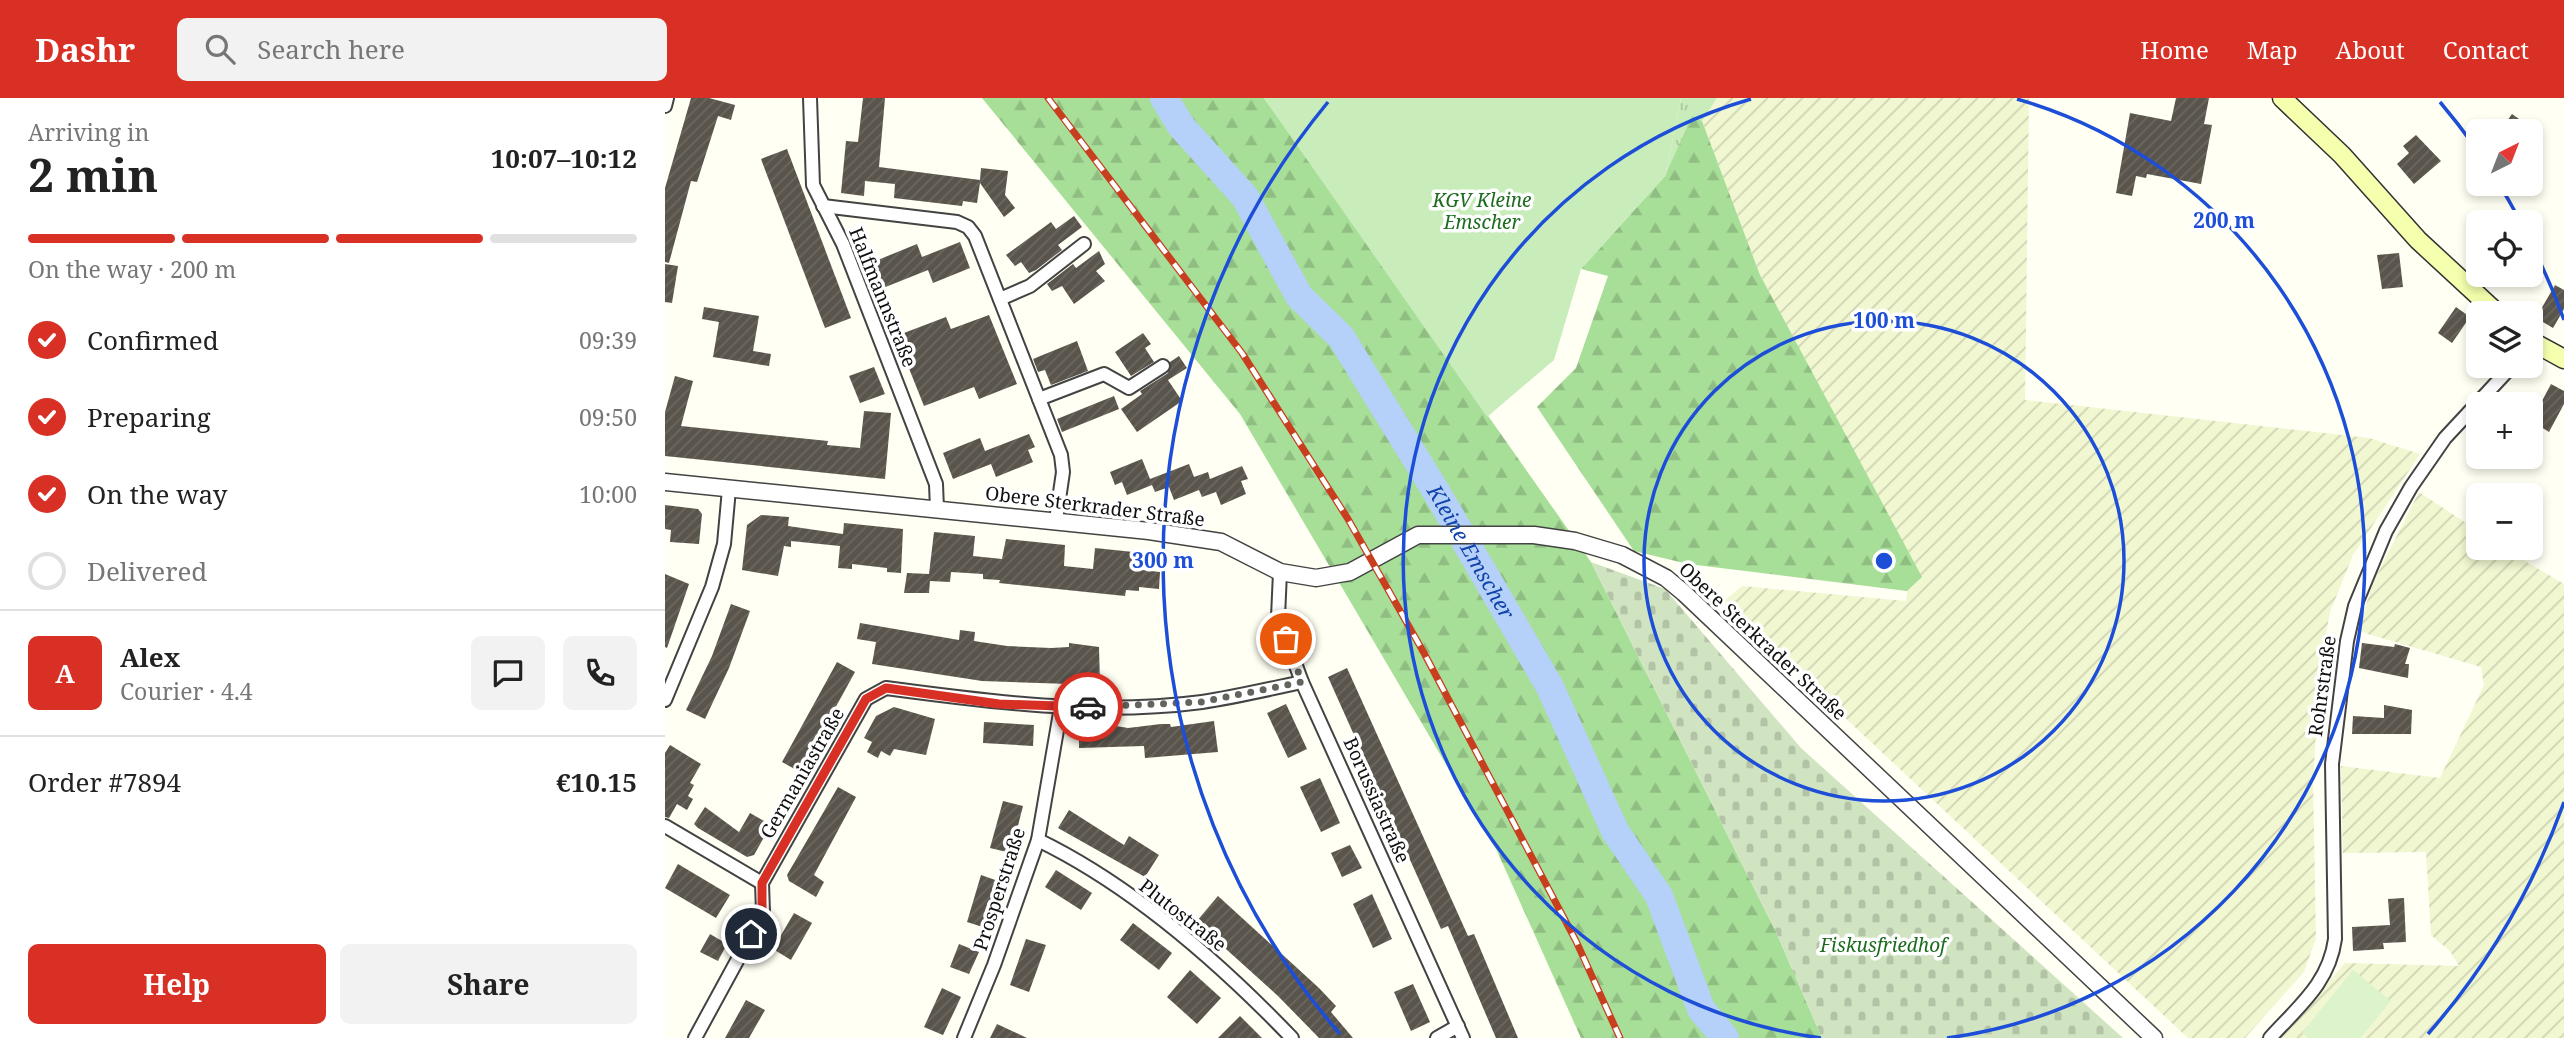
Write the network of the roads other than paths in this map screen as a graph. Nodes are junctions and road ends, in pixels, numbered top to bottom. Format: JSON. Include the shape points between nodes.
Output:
{"nodes":[{"id":1,"x":667,"y":98,"type":"edge"},
{"id":2,"x":810,"y":98,"type":"edge"},
{"id":3,"x":2282,"y":98,"type":"edge"},
{"id":4,"x":665,"y":106,"type":"edge"},
{"id":5,"x":823,"y":206,"type":"junction"},
{"id":6,"x":1084,"y":244,"type":"dead end"},
{"id":7,"x":999,"y":299,"type":"junction"},
{"id":8,"x":2484,"y":301,"type":"edge"},
{"id":9,"x":2543,"y":349,"type":"edge"},
{"id":10,"x":2564,"y":359,"type":"edge"},
{"id":11,"x":1163,"y":366,"type":"dead end"},
{"id":12,"x":2500,"y":378,"type":"edge"},
{"id":13,"x":1039,"y":399,"type":"junction"},
{"id":14,"x":665,"y":482,"type":"edge"},
{"id":15,"x":729,"y":489,"type":"junction"},
{"id":16,"x":937,"y":509,"type":"junction"},
{"id":17,"x":1056,"y":520,"type":"junction"},
{"id":18,"x":1280,"y":572,"type":"junction"},
{"id":19,"x":1302,"y":682,"type":"junction"},
{"id":20,"x":665,"y":701,"type":"edge"},
{"id":21,"x":1061,"y":707,"type":"junction"},
{"id":22,"x":665,"y":826,"type":"edge"},
{"id":23,"x":1038,"y":840,"type":"junction"},
{"id":24,"x":762,"y":883,"type":"junction"},
{"id":25,"x":1461,"y":1032,"type":"edge"},
{"id":26,"x":695,"y":1038,"type":"edge"},
{"id":27,"x":964,"y":1038,"type":"edge"},
{"id":28,"x":1292,"y":1038,"type":"edge"},
{"id":29,"x":1437,"y":1038,"type":"edge"},
{"id":30,"x":2154,"y":1038,"type":"edge"},
{"id":31,"x":2270,"y":1038,"type":"edge"}],
"edges":[{"from":1,"to":4,"type":"street"},
{"from":2,"to":5,"type":"street","name":"Halfmannstraße","via":[[813,185]]},
{"from":3,"to":8,"type":"main road","via":[[2342,155],[2418,240]]},
{"from":5,"to":7,"type":"street","via":[[968,227]]},
{"from":5,"to":16,"type":"street","name":"Halfmannstraße","via":[[843,244],[936,484]]},
{"from":6,"to":7,"type":"street","via":[[1030,286]]},
{"from":7,"to":13,"type":"street"},
{"from":9,"to":10,"type":"main road"},
{"from":11,"to":13,"type":"street","via":[[1129,388],[1104,373]]},
{"from":12,"to":31,"type":"street","name":"Rohrstraße","via":[[2445,438],[2411,487],[2386,531],[2355,607],[2332,764],[2332,959],[2315,989]]},
{"from":13,"to":17,"type":"street","via":[[1061,455]]},
{"from":14,"to":15,"type":"street","name":"Obere Sterkrader Straße"},
{"from":15,"to":16,"type":"street","name":"Obere Sterkrader Straße"},
{"from":15,"to":20,"type":"street","via":[[724,544],[712,587]]},
{"from":16,"to":17,"type":"street","name":"Obere Sterkrader Straße"},
{"from":17,"to":18,"type":"street","name":"Obere Sterkrader Straße","via":[[1221,542]]},
{"from":18,"to":19,"type":"street","name":"Borussiastraße","via":[[1278,617]]},
{"from":18,"to":30,"type":"street","name":"Obere Sterkrader Straße","via":[[1316,578],[1350,572],[1418,536],[1509,533],[1575,541],[1622,555],[1667,578]]},
{"from":19,"to":21,"type":"street","name":"Germaniastraße","via":[[1201,702]]},
{"from":19,"to":25,"type":"street","name":"Borussiastraße"},
{"from":21,"to":23,"type":"street","name":"Prosperstraße"},
{"from":21,"to":24,"type":"street","name":"Germaniastraße","via":[[999,704],[886,688],[875,691],[866,699]]},
{"from":22,"to":24,"type":"street"},
{"from":23,"to":27,"type":"street","name":"Prosperstraße"},
{"from":23,"to":28,"type":"street","name":"Plutostraße","via":[[1120,891],[1193,946],[1249,993]]},
{"from":24,"to":26,"type":"street","name":"Germaniastraße","via":[[762,913]]},
{"from":25,"to":29,"type":"street"}]}
